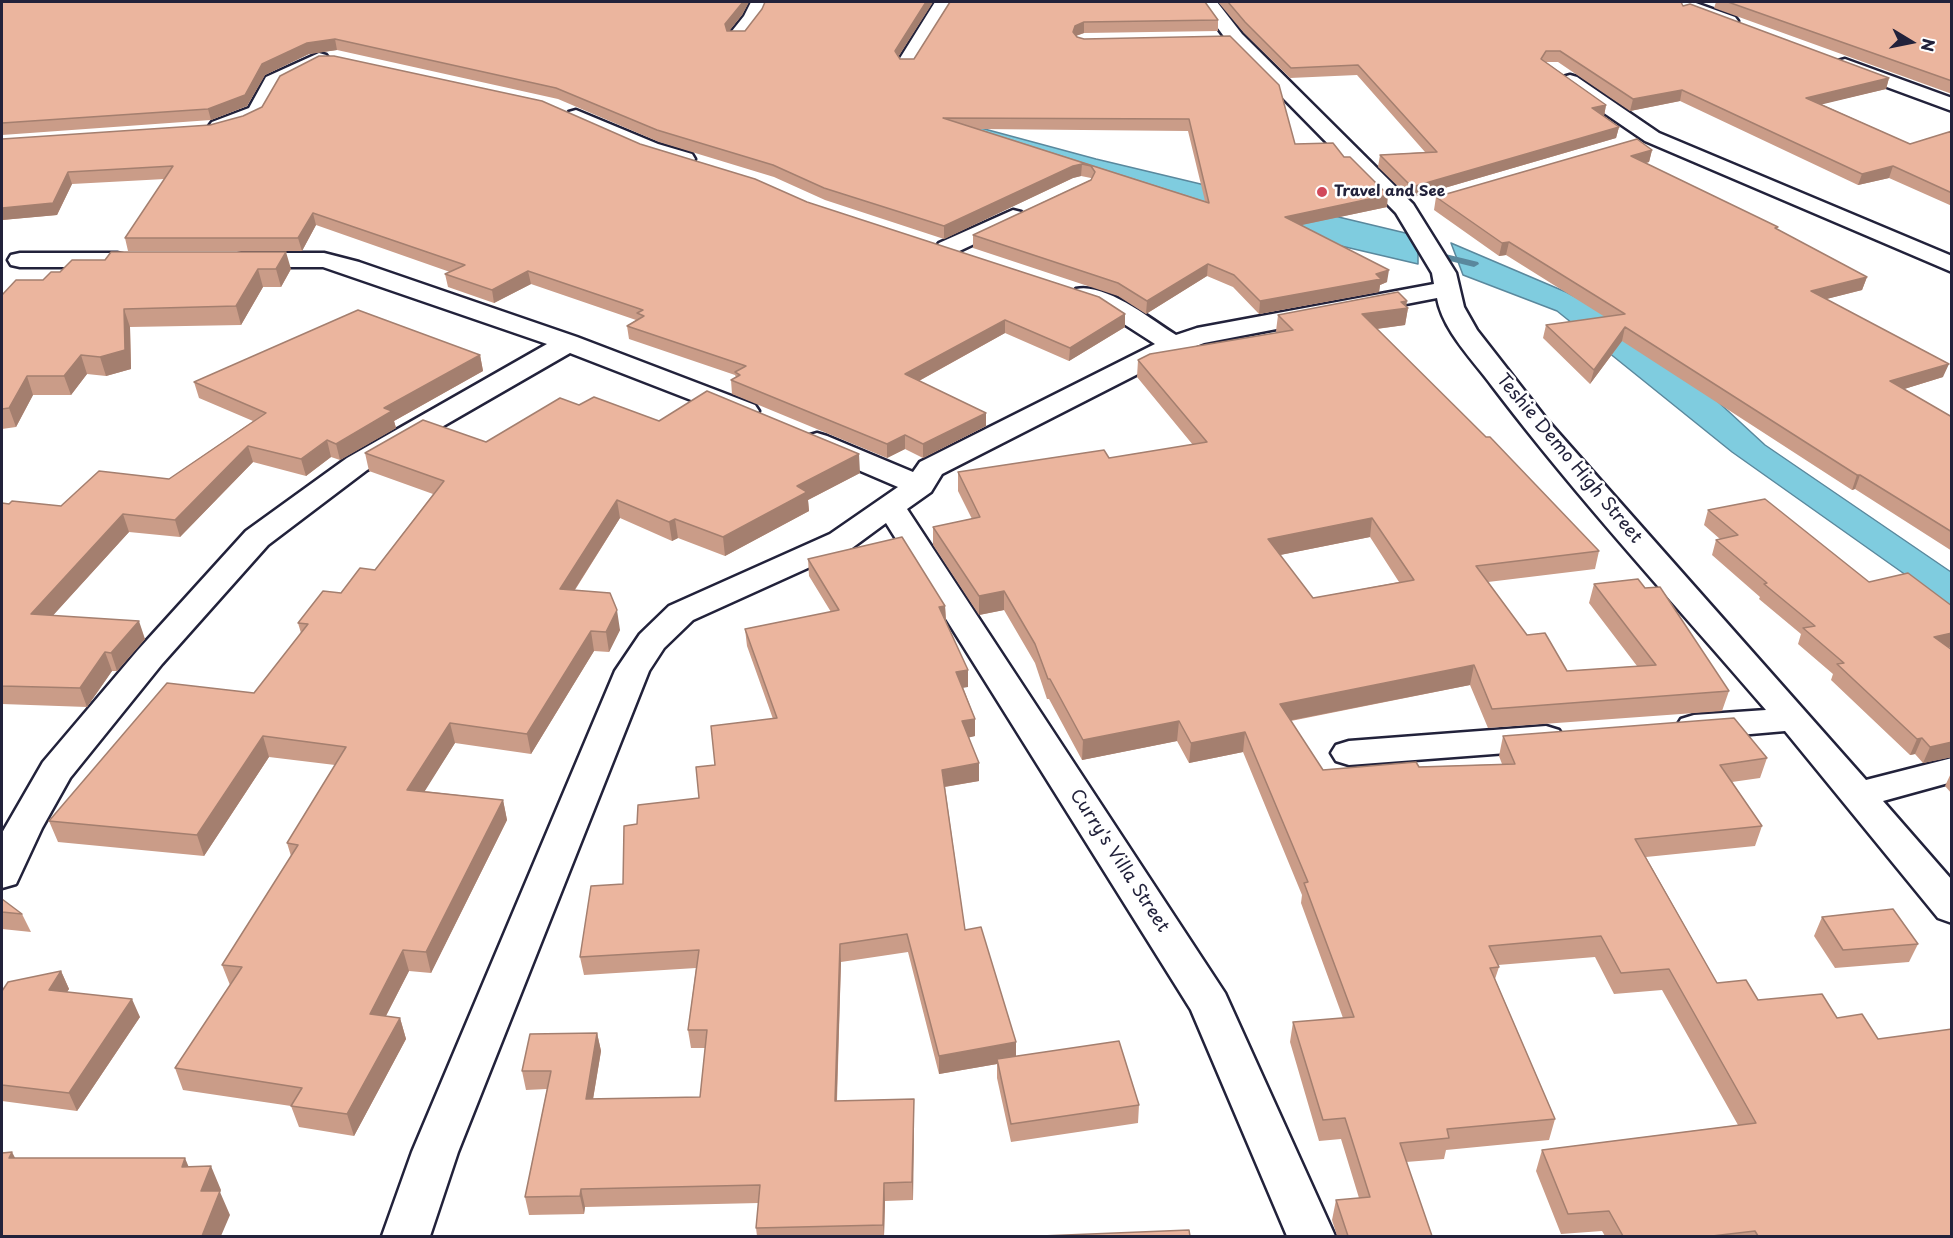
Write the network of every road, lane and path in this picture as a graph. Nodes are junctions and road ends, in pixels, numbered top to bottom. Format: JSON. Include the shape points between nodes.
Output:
{"nodes":[{"id":1,"x":760,"y":2,"type":"edge"},
{"id":2,"x":944,"y":2,"type":"edge"},
{"id":3,"x":1208,"y":2,"type":"edge"},
{"id":4,"x":1678,"y":2,"type":"edge"},
{"id":5,"x":1744,"y":26,"type":"edge"},
{"id":6,"x":737,"y":36,"type":"edge"},
{"id":7,"x":1212,"y":38,"type":"edge"},
{"id":8,"x":1235,"y":38,"type":"junction"},
{"id":9,"x":337,"y":58,"type":"edge"},
{"id":10,"x":1831,"y":60,"type":"edge"},
{"id":11,"x":907,"y":63,"type":"edge"},
{"id":12,"x":1551,"y":68,"type":"edge"},
{"id":13,"x":1952,"y":105,"type":"edge"},
{"id":14,"x":559,"y":109,"type":"edge"},
{"id":15,"x":200,"y":129,"type":"edge"},
{"id":16,"x":1652,"y":137,"type":"junction"},
{"id":17,"x":1630,"y":144,"type":"edge"},
{"id":18,"x":708,"y":167,"type":"edge"},
{"id":19,"x":1428,"y":202,"type":"edge"},
{"id":20,"x":1030,"y":209,"type":"edge"},
{"id":21,"x":1405,"y":209,"type":"junction"},
{"id":22,"x":979,"y":259,"type":"edge"},
{"id":23,"x":20,"y":260,"type":"dead end"},
{"id":24,"x":136,"y":260,"type":"edge"},
{"id":25,"x":217,"y":260,"type":"edge"},
{"id":26,"x":1952,"y":265,"type":"edge"},
{"id":27,"x":1445,"y":281,"type":"junction"},
{"id":28,"x":1065,"y":287,"type":"edge"},
{"id":29,"x":568,"y":343,"type":"junction"},
{"id":30,"x":1174,"y":345,"type":"junction"},
{"id":31,"x":769,"y":421,"type":"edge"},
{"id":32,"x":795,"y":433,"type":"edge"},
{"id":33,"x":905,"y":495,"type":"junction"},
{"id":34,"x":1794,"y":719,"type":"junction"},
{"id":35,"x":1665,"y":729,"type":"edge"},
{"id":36,"x":1583,"y":735,"type":"edge"},
{"id":37,"x":1349,"y":753,"type":"dead end"},
{"id":38,"x":1952,"y":770,"type":"edge"},
{"id":39,"x":1857,"y":795,"type":"junction"},
{"id":40,"x":12,"y":828,"type":"edge"},
{"id":41,"x":2,"y":874,"type":"edge"},
{"id":42,"x":1952,"y":908,"type":"edge"},
{"id":43,"x":406,"y":1236,"type":"edge"},
{"id":44,"x":1311,"y":1236,"type":"edge"}],
"edges":[{"from":1,"to":6,"type":"street"},
{"from":2,"to":11,"type":"street"},
{"from":3,"to":8,"type":"street","name":"Teshie Demo High Street"},
{"from":4,"to":5,"type":"street"},
{"from":7,"to":8,"type":"street"},
{"from":8,"to":21,"type":"street","name":"Teshie Demo High Street"},
{"from":9,"to":15,"type":"street","via":[[317,60],[273,81],[257,112],[238,121]]},
{"from":10,"to":13,"type":"street"},
{"from":12,"to":16,"type":"street"},
{"from":14,"to":18,"type":"street","via":[[650,149]]},
{"from":16,"to":17,"type":"street"},
{"from":16,"to":26,"type":"street"},
{"from":19,"to":21,"type":"street"},
{"from":20,"to":22,"type":"street","via":[[936,245]]},
{"from":21,"to":27,"type":"street","name":"Teshie Demo High Street"},
{"from":23,"to":24,"type":"street"},
{"from":25,"to":29,"type":"street","via":[[324,260]]},
{"from":27,"to":30,"type":"street","via":[[1197,336]]},
{"from":27,"to":34,"type":"street","name":"Teshie Demo High Street","via":[[1451,307],[1466,332],[1538,427]]},
{"from":28,"to":30,"type":"street","via":[[1108,303]]},
{"from":29,"to":31,"type":"street"},
{"from":29,"to":40,"type":"street","via":[[357,464],[257,538],[150,657]]},
{"from":30,"to":33,"type":"street","via":[[930,468]]},
{"from":32,"to":33,"type":"street"},
{"from":33,"to":43,"type":"street","via":[[841,541],[681,613],[652,641],[632,671],[435,1152]]},
{"from":33,"to":44,"type":"street","name":"Curry's Villa Street","via":[[1210,1005]]},
{"from":34,"to":35,"type":"street"},
{"from":34,"to":39,"type":"street","name":"Teshie Demo High Street"},
{"from":36,"to":37,"type":"street"},
{"from":38,"to":39,"type":"street"},
{"from":39,"to":42,"type":"street","name":"Teshie Demo High Street"},
{"from":40,"to":41,"type":"street"}]}
